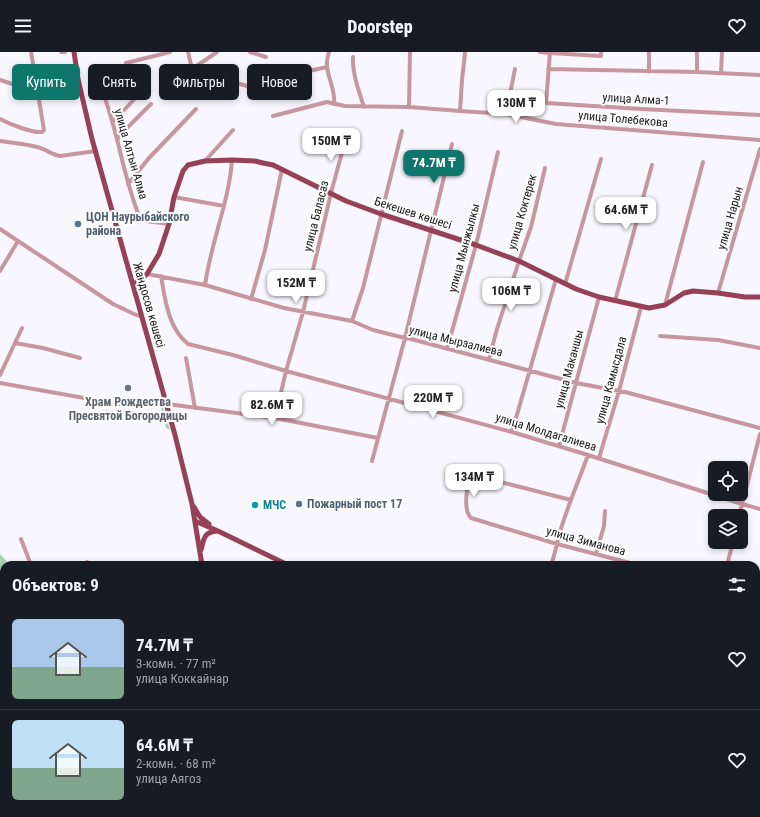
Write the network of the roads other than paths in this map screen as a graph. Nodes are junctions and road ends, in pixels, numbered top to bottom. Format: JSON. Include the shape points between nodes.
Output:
{"nodes":[{"id":1,"x":31,"y":52,"type":"edge"},
{"id":2,"x":62,"y":52,"type":"edge"},
{"id":3,"x":65,"y":52,"type":"edge"},
{"id":4,"x":74,"y":52,"type":"edge"},
{"id":5,"x":170,"y":52,"type":"edge"},
{"id":6,"x":188,"y":52,"type":"edge"},
{"id":7,"x":217,"y":52,"type":"edge"},
{"id":8,"x":250,"y":52,"type":"edge"},
{"id":9,"x":329,"y":52,"type":"edge"},
{"id":10,"x":410,"y":52,"type":"edge"},
{"id":11,"x":540,"y":52,"type":"edge"},
{"id":12,"x":601,"y":52,"type":"edge"},
{"id":13,"x":649,"y":52,"type":"edge"},
{"id":14,"x":697,"y":52,"type":"edge"},
{"id":15,"x":722,"y":52,"type":"edge"},
{"id":16,"x":465,"y":53,"type":"dead end"},
{"id":17,"x":550,"y":53,"type":"edge"},
{"id":18,"x":266,"y":57,"type":"dead end"},
{"id":19,"x":353,"y":57,"type":"dead end"},
{"id":20,"x":126,"y":63,"type":"dead end"},
{"id":21,"x":33,"y":64,"type":"edge"},
{"id":22,"x":191,"y":64,"type":"edge"},
{"id":23,"x":199,"y":64,"type":"edge"},
{"id":24,"x":327,"y":67,"type":"junction"},
{"id":25,"x":515,"y":69,"type":"dead end"},
{"id":26,"x":548,"y":69,"type":"junction"},
{"id":27,"x":312,"y":70,"type":"edge"},
{"id":28,"x":649,"y":72,"type":"junction"},
{"id":29,"x":697,"y":72,"type":"junction"},
{"id":30,"x":721,"y":73,"type":"junction"},
{"id":31,"x":760,"y":75,"type":"edge"},
{"id":32,"x":0,"y":80,"type":"edge"},
{"id":33,"x":12,"y":84,"type":"edge"},
{"id":34,"x":39,"y":100,"type":"edge"},
{"id":35,"x":105,"y":100,"type":"edge"},
{"id":36,"x":133,"y":100,"type":"edge"},
{"id":37,"x":151,"y":104,"type":"dead end"},
{"id":38,"x":334,"y":104,"type":"junction"},
{"id":39,"x":364,"y":107,"type":"junction"},
{"id":40,"x":409,"y":107,"type":"junction"},
{"id":41,"x":196,"y":109,"type":"dead end"},
{"id":42,"x":460,"y":111,"type":"junction"},
{"id":43,"x":506,"y":114,"type":"junction"},
{"id":44,"x":760,"y":115,"type":"edge"},
{"id":45,"x":273,"y":116,"type":"dead end"},
{"id":46,"x":0,"y":119,"type":"edge"},
{"id":47,"x":113,"y":122,"type":"junction"},
{"id":48,"x":232,"y":130,"type":"dead end"},
{"id":49,"x":402,"y":131,"type":"dead end"},
{"id":50,"x":347,"y":134,"type":"dead end"},
{"id":51,"x":117,"y":140,"type":"junction"},
{"id":52,"x":760,"y":140,"type":"edge"},
{"id":53,"x":0,"y":141,"type":"edge"},
{"id":54,"x":452,"y":144,"type":"dead end"},
{"id":55,"x":760,"y":149,"type":"edge"},
{"id":56,"x":96,"y":152,"type":"junction"},
{"id":57,"x":498,"y":152,"type":"dead end"},
{"id":58,"x":601,"y":159,"type":"dead end"},
{"id":59,"x":232,"y":160,"type":"junction"},
{"id":60,"x":205,"y":161,"type":"junction"},
{"id":61,"x":703,"y":162,"type":"dead end"},
{"id":62,"x":652,"y":165,"type":"dead end"},
{"id":63,"x":545,"y":168,"type":"dead end"},
{"id":64,"x":282,"y":169,"type":"junction"},
{"id":65,"x":128,"y":184,"type":"junction"},
{"id":66,"x":331,"y":194,"type":"junction"},
{"id":67,"x":174,"y":197,"type":"junction"},
{"id":68,"x":224,"y":206,"type":"junction"},
{"id":69,"x":381,"y":214,"type":"junction"},
{"id":70,"x":169,"y":224,"type":"junction"},
{"id":71,"x":0,"y":229,"type":"edge"},
{"id":72,"x":431,"y":229,"type":"junction"},
{"id":73,"x":18,"y":241,"type":"junction"},
{"id":74,"x":476,"y":245,"type":"junction"},
{"id":75,"x":518,"y":261,"type":"junction"},
{"id":76,"x":0,"y":270,"type":"edge"},
{"id":77,"x":147,"y":274,"type":"junction"},
{"id":78,"x":161,"y":276,"type":"junction"},
{"id":79,"x":556,"y":279,"type":"junction"},
{"id":80,"x":565,"y":284,"type":"junction"},
{"id":81,"x":133,"y":285,"type":"junction"},
{"id":82,"x":205,"y":285,"type":"junction"},
{"id":83,"x":718,"y":293,"type":"junction"},
{"id":84,"x":599,"y":297,"type":"junction"},
{"id":85,"x":760,"y":297,"type":"edge"},
{"id":86,"x":251,"y":299,"type":"junction"},
{"id":87,"x":615,"y":301,"type":"junction"},
{"id":88,"x":665,"y":305,"type":"junction"},
{"id":89,"x":641,"y":307,"type":"junction"},
{"id":90,"x":303,"y":312,"type":"junction"},
{"id":91,"x":142,"y":317,"type":"junction"},
{"id":92,"x":352,"y":322,"type":"junction"},
{"id":93,"x":22,"y":328,"type":"dead end"},
{"id":94,"x":660,"y":336,"type":"dead end"},
{"id":95,"x":405,"y":338,"type":"junction"},
{"id":96,"x":15,"y":343,"type":"junction"},
{"id":97,"x":760,"y":348,"type":"edge"},
{"id":98,"x":447,"y":349,"type":"junction"},
{"id":99,"x":80,"y":358,"type":"dead end"},
{"id":100,"x":186,"y":358,"type":"dead end"},
{"id":101,"x":489,"y":359,"type":"junction"},
{"id":102,"x":286,"y":371,"type":"junction"},
{"id":103,"x":529,"y":371,"type":"junction"},
{"id":104,"x":0,"y":375,"type":"edge"},
{"id":105,"x":576,"y":382,"type":"junction"},
{"id":106,"x":0,"y":383,"type":"edge"},
{"id":107,"x":619,"y":391,"type":"junction"},
{"id":108,"x":389,"y":398,"type":"junction"},
{"id":109,"x":167,"y":404,"type":"junction"},
{"id":110,"x":195,"y":408,"type":"junction"},
{"id":111,"x":274,"y":418,"type":"junction"},
{"id":112,"x":760,"y":428,"type":"edge"},
{"id":113,"x":512,"y":432,"type":"junction"},
{"id":114,"x":760,"y":434,"type":"edge"},
{"id":115,"x":378,"y":438,"type":"junction"},
{"id":116,"x":559,"y":446,"type":"junction"},
{"id":117,"x":588,"y":454,"type":"junction"},
{"id":118,"x":599,"y":458,"type":"junction"},
{"id":119,"x":372,"y":460,"type":"dead end"},
{"id":120,"x":571,"y":500,"type":"junction"},
{"id":121,"x":192,"y":504,"type":"junction"},
{"id":122,"x":742,"y":504,"type":"junction"},
{"id":123,"x":741,"y":509,"type":"edge"},
{"id":124,"x":760,"y":509,"type":"edge"},
{"id":125,"x":606,"y":511,"type":"dead end"},
{"id":126,"x":195,"y":521,"type":"junction"},
{"id":127,"x":218,"y":531,"type":"junction"},
{"id":128,"x":21,"y":540,"type":"dead end"},
{"id":129,"x":557,"y":544,"type":"junction"},
{"id":130,"x":731,"y":549,"type":"edge"},
{"id":131,"x":200,"y":552,"type":"junction"},
{"id":132,"x":596,"y":554,"type":"junction"},
{"id":133,"x":29,"y":561,"type":"edge"},
{"id":134,"x":201,"y":561,"type":"edge"},
{"id":135,"x":280,"y":561,"type":"edge"},
{"id":136,"x":552,"y":561,"type":"edge"},
{"id":137,"x":623,"y":561,"type":"edge"},
{"id":138,"x":728,"y":561,"type":"edge"}],
"edges":[{"from":1,"to":21,"type":"street"},
{"from":2,"to":3,"type":"street"},
{"from":4,"to":56,"type":"main road","name":"Жандосов көшесі"},
{"from":5,"to":20,"type":"street"},
{"from":6,"to":22,"type":"street"},
{"from":7,"to":23,"type":"street"},
{"from":8,"to":18,"type":"street"},
{"from":9,"to":24,"type":"street"},
{"from":10,"to":40,"type":"street"},
{"from":11,"to":17,"type":"street"},
{"from":12,"to":17,"type":"street","via":[[601,56]]},
{"from":13,"to":28,"type":"street"},
{"from":14,"to":29,"type":"street"},
{"from":15,"to":30,"type":"street"},
{"from":16,"to":42,"type":"street"},
{"from":17,"to":26,"type":"street","name":"улица Алма-1"},
{"from":19,"to":39,"type":"street"},
{"from":24,"to":27,"type":"street"},
{"from":24,"to":38,"type":"street","via":[[334,91]]},
{"from":25,"to":43,"type":"street"},
{"from":26,"to":28,"type":"street"},
{"from":26,"to":44,"type":"street","name":"улица Алма-1","via":[[546,103]]},
{"from":28,"to":29,"type":"street"},
{"from":29,"to":30,"type":"street"},
{"from":30,"to":31,"type":"street"},
{"from":32,"to":33,"type":"street"},
{"from":34,"to":46,"type":"street","via":[[44,126],[42,132]]},
{"from":35,"to":47,"type":"street","name":"улица Алтын Алма"},
{"from":36,"to":47,"type":"street"},
{"from":37,"to":51,"type":"street"},
{"from":38,"to":39,"type":"street","name":"улица Толебекова"},
{"from":38,"to":45,"type":"street","name":"улица Толебекова","via":[[327,102]]},
{"from":39,"to":40,"type":"street","name":"улица Толебекова"},
{"from":40,"to":42,"type":"street","name":"улица Толебекова"},
{"from":41,"to":65,"type":"street"},
{"from":42,"to":43,"type":"street","name":"улица Толебекова"},
{"from":43,"to":52,"type":"street","name":"улица Толебекова","via":[[556,124]]},
{"from":47,"to":51,"type":"street","name":"улица Алтын Алма"},
{"from":48,"to":60,"type":"street"},
{"from":49,"to":69,"type":"street"},
{"from":50,"to":66,"type":"street","name":"улица Баласаз"},
{"from":51,"to":65,"type":"street","name":"улица Алтын Алма"},
{"from":53,"to":56,"type":"street","via":[[38,147],[56,156]]},
{"from":54,"to":72,"type":"street"},
{"from":55,"to":83,"type":"street","name":"улица Нарын"},
{"from":56,"to":81,"type":"main road","name":"Жандосов көшесі"},
{"from":57,"to":74,"type":"street","name":"улица Мынжылкы"},
{"from":58,"to":80,"type":"street"},
{"from":59,"to":60,"type":"main road","name":"Бекешев көшесі"},
{"from":59,"to":64,"type":"main road","name":"Бекешев көшесі","via":[[255,161]]},
{"from":59,"to":68,"type":"street"},
{"from":60,"to":67,"type":"main road","name":"Бекешев көшесі","via":[[188,165],[183,171]]},
{"from":61,"to":88,"type":"street"},
{"from":62,"to":87,"type":"street"},
{"from":63,"to":75,"type":"street","name":"улица Коктерек","via":[[531,227]]},
{"from":64,"to":66,"type":"main road","name":"Бекешев көшесі"},
{"from":64,"to":86,"type":"street","via":[[265,250]]},
{"from":65,"to":70,"type":"street","name":"улица Алтын Алма","via":[[140,218]]},
{"from":66,"to":69,"type":"main road","name":"Бекешев көшесі"},
{"from":66,"to":90,"type":"street","name":"улица Баласаз"},
{"from":67,"to":68,"type":"street"},
{"from":67,"to":70,"type":"main road","name":"Бекешев көшесі"},
{"from":68,"to":82,"type":"street"},
{"from":69,"to":72,"type":"main road","name":"Бекешев көшесі"},
{"from":69,"to":92,"type":"street"},
{"from":70,"to":77,"type":"main road","name":"Бекешев көшесі","via":[[159,254]]},
{"from":71,"to":73,"type":"street"},
{"from":72,"to":74,"type":"main road","name":"Бекешев көшесі"},
{"from":72,"to":95,"type":"street"},
{"from":73,"to":76,"type":"street"},
{"from":73,"to":91,"type":"street","via":[[113,304]]},
{"from":74,"to":75,"type":"main road","name":"Бекешев көшесі"},
{"from":74,"to":98,"type":"street","name":"улица Мынжылкы"},
{"from":75,"to":79,"type":"main road","name":"Бекешев көшесі"},
{"from":75,"to":101,"type":"street","name":"улица Коктерек"},
{"from":77,"to":78,"type":"street","name":"улица Мырзалиева"},
{"from":77,"to":81,"type":"main road","name":"Бекешев көшесі"},
{"from":78,"to":82,"type":"street","name":"улица Мырзалиева"},
{"from":78,"to":102,"type":"street","name":"улица Молдагалиева","via":[[170,318],[184,341]]},
{"from":79,"to":80,"type":"main road","name":"Бекешев көшесі"},
{"from":79,"to":103,"type":"street"},
{"from":80,"to":84,"type":"main road","name":"Бекешев көшесі"},
{"from":81,"to":91,"type":"main road","name":"Жандосов көшесі"},
{"from":82,"to":86,"type":"street","name":"улица Мырзалиева"},
{"from":83,"to":85,"type":"main road","name":"Бекешев көшесі"},
{"from":83,"to":88,"type":"main road","name":"Бекешев көшесі","via":[[684,293]]},
{"from":84,"to":87,"type":"main road","name":"Бекешев көшесі"},
{"from":84,"to":105,"type":"street","name":"улица Маканшы"},
{"from":86,"to":90,"type":"street","name":"улица Мырзалиева"},
{"from":87,"to":89,"type":"main road","name":"Бекешев көшесі"},
{"from":88,"to":89,"type":"main road","name":"Бекешев көшесі"},
{"from":89,"to":107,"type":"street","name":"улица Камысдала"},
{"from":90,"to":92,"type":"street","name":"улица Мырзалиева"},
{"from":90,"to":102,"type":"street","name":"улица Баласаз"},
{"from":91,"to":109,"type":"main road","name":"Жандосов көшесі"},
{"from":92,"to":95,"type":"street","name":"улица Мырзалиева"},
{"from":93,"to":96,"type":"street"},
{"from":94,"to":97,"type":"street","via":[[718,340]]},
{"from":95,"to":98,"type":"street","name":"улица Мырзалиева"},
{"from":95,"to":108,"type":"street"},
{"from":96,"to":99,"type":"street"},
{"from":96,"to":104,"type":"street"},
{"from":98,"to":101,"type":"street","name":"улица Мырзалиева"},
{"from":100,"to":110,"type":"street"},
{"from":101,"to":103,"type":"street","name":"улица Мырзалиева"},
{"from":102,"to":108,"type":"street","name":"улица Молдагалиева"},
{"from":102,"to":111,"type":"street","name":"улица Баласаз"},
{"from":103,"to":105,"type":"street","name":"улица Мырзалиева"},
{"from":103,"to":113,"type":"street"},
{"from":105,"to":107,"type":"street","name":"улица Мырзалиева"},
{"from":105,"to":116,"type":"street","name":"улица Маканшы"},
{"from":106,"to":109,"type":"street","via":[[129,406]]},
{"from":107,"to":112,"type":"street","name":"улица Мырзалиева"},
{"from":107,"to":118,"type":"street","name":"улица Камысдала"},
{"from":108,"to":113,"type":"street","name":"улица Молдагалиева"},
{"from":108,"to":115,"type":"street"},
{"from":109,"to":110,"type":"street"},
{"from":109,"to":121,"type":"main road","name":"Жандосов көшесі"},
{"from":110,"to":111,"type":"street"},
{"from":111,"to":115,"type":"street"},
{"from":113,"to":116,"type":"street","name":"улица Молдагалиева"},
{"from":114,"to":122,"type":"street"},
{"from":115,"to":119,"type":"street"},
{"from":116,"to":117,"type":"street","name":"улица Молдагалиева"},
{"from":117,"to":118,"type":"street","name":"улица Молдагалиева"},
{"from":117,"to":120,"type":"street"},
{"from":118,"to":122,"type":"street","name":"улица Молдагалиева"},
{"from":120,"to":129,"type":"street"},
{"from":120,"to":129,"type":"street","name":"улица Зиманова","via":[[472,475],[471,478],[466,500],[469,517]]},
{"from":121,"to":126,"type":"main road","name":"Жандосов көшесі"},
{"from":121,"to":127,"type":"main road","via":[[200,518]]},
{"from":122,"to":123,"type":"street"},
{"from":122,"to":124,"type":"street","name":"улица Молдагалиева"},
{"from":125,"to":132,"type":"street"},
{"from":126,"to":127,"type":"main road"},
{"from":126,"to":131,"type":"main road","name":"Жандосов көшесі"},
{"from":127,"to":131,"type":"main road","via":[[211,531],[204,537]]},
{"from":127,"to":135,"type":"main road"},
{"from":128,"to":133,"type":"street"},
{"from":129,"to":132,"type":"street","name":"улица Зиманова"},
{"from":129,"to":136,"type":"street"},
{"from":130,"to":138,"type":"street"},
{"from":131,"to":134,"type":"main road","name":"Жандосов көшесі"},
{"from":132,"to":137,"type":"street","name":"улица Зиманова"}]}
